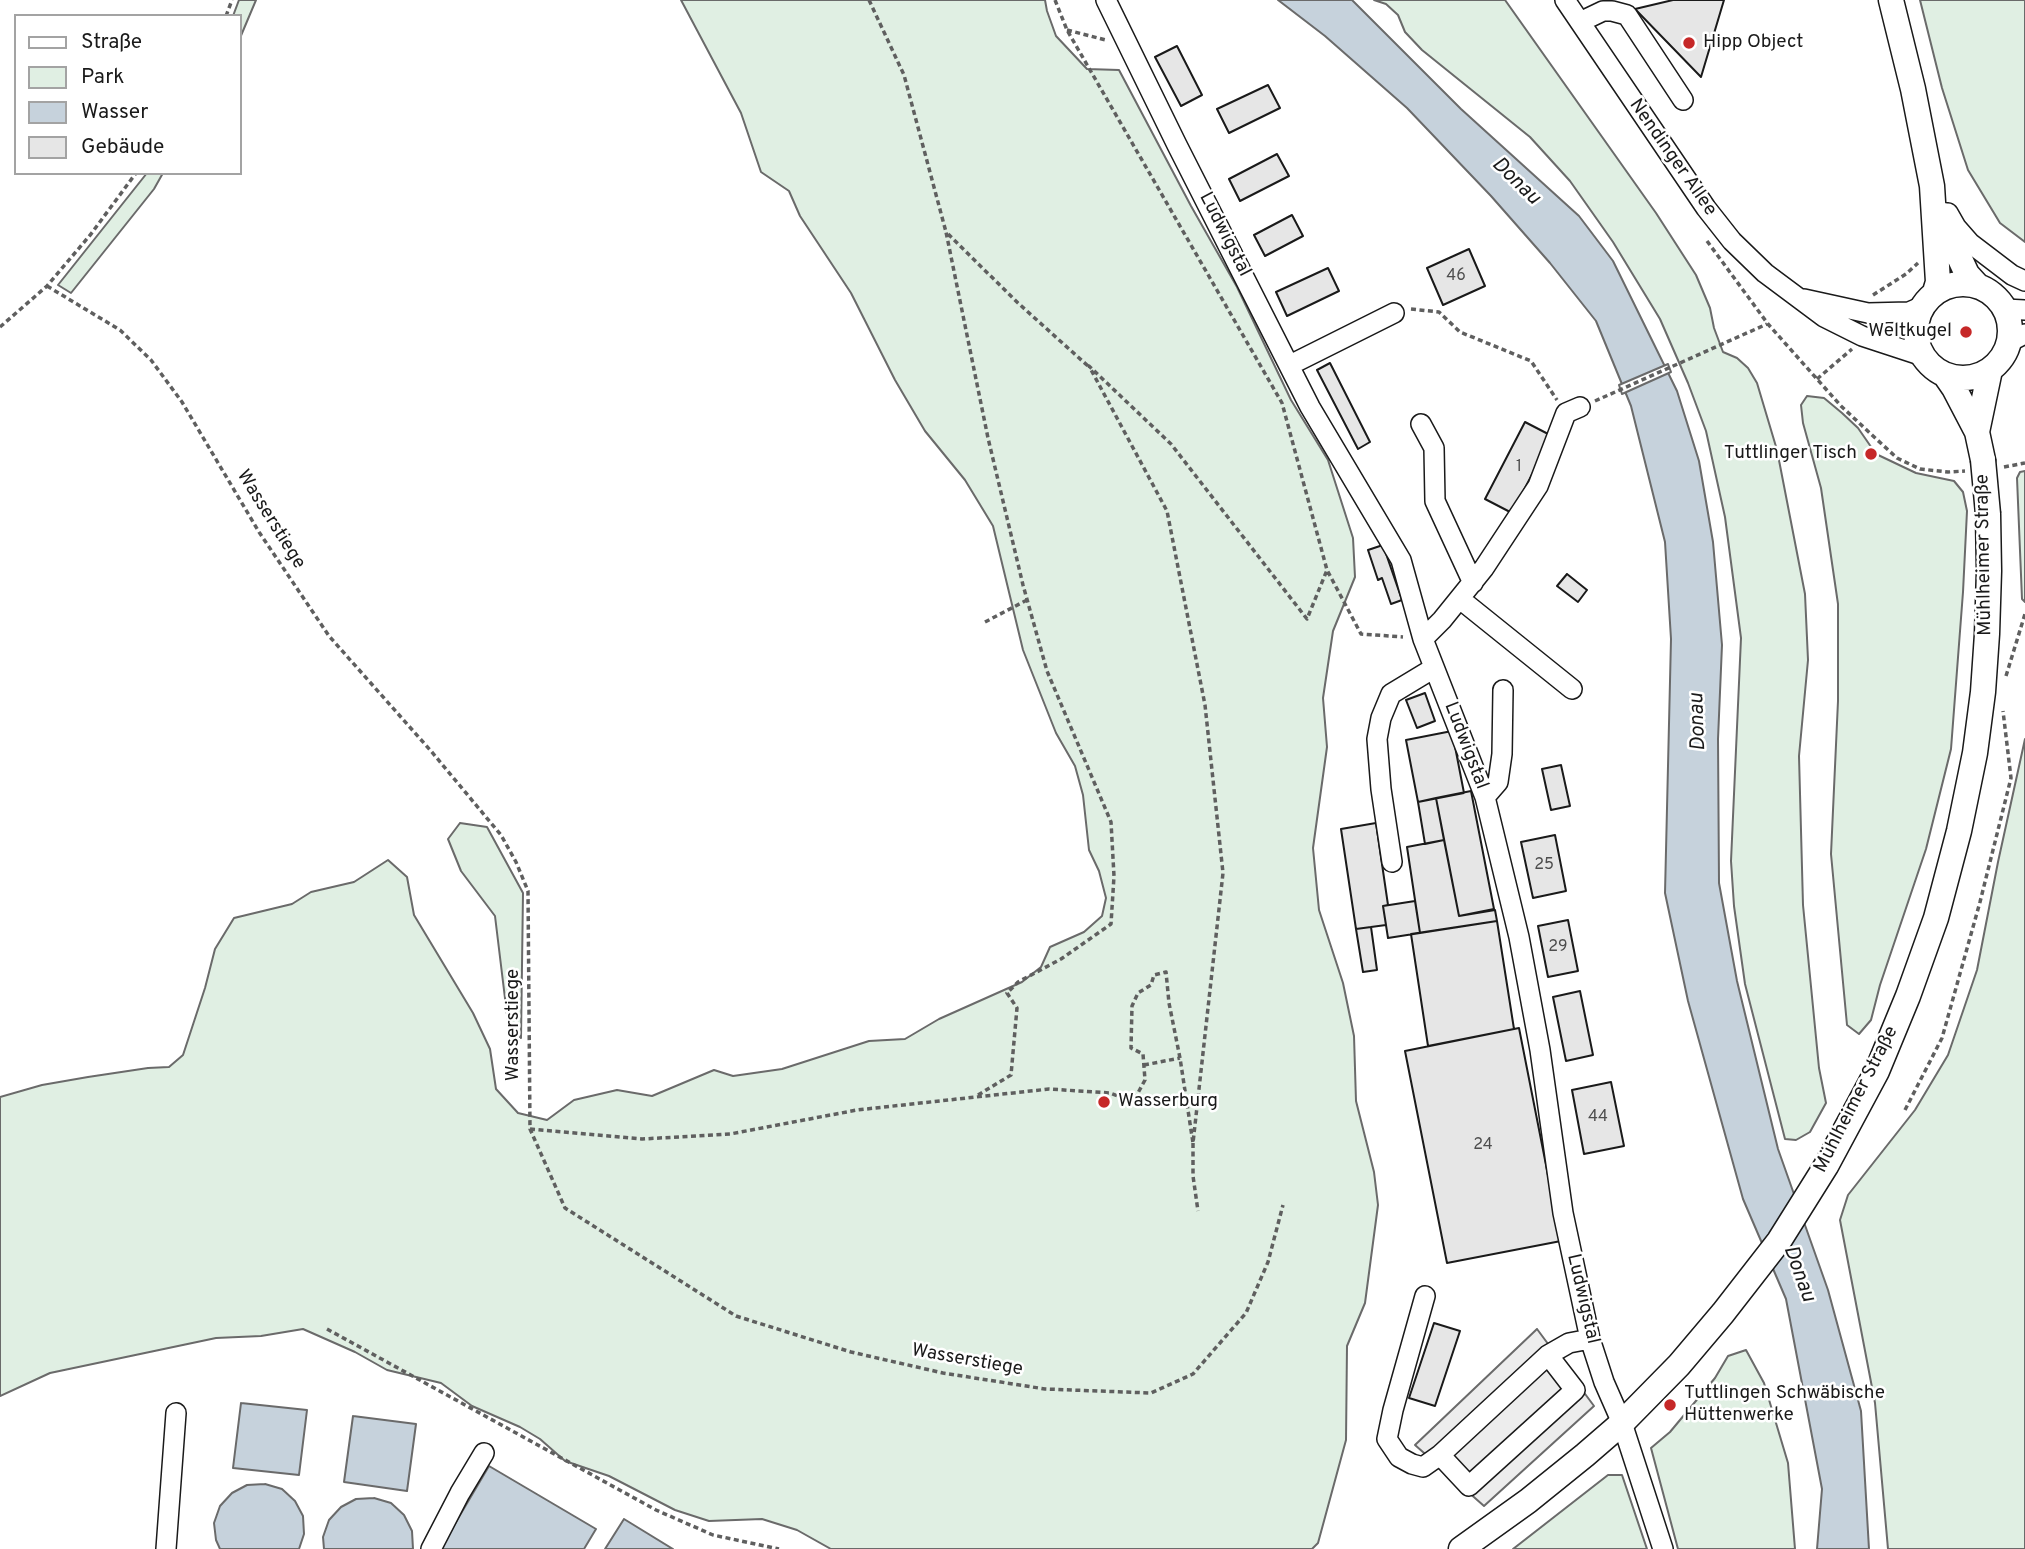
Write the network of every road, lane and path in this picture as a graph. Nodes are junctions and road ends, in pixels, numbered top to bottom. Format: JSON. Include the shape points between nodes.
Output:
{"nodes":[{"id":1,"x":869,"y":0,"type":"edge"},
{"id":2,"x":1055,"y":0,"type":"edge"},
{"id":3,"x":1106,"y":0,"type":"edge"},
{"id":4,"x":1565,"y":0,"type":"edge"},
{"id":5,"x":1891,"y":0,"type":"edge"},
{"id":6,"x":1580,"y":22,"type":"junction"},
{"id":7,"x":1067,"y":30,"type":"junction"},
{"id":8,"x":1129,"y":47,"type":"junction"},
{"id":9,"x":1683,"y":100,"type":"dead end"},
{"id":10,"x":135,"y":175,"type":"edge"},
{"id":11,"x":1932,"y":186,"type":"junction"},
{"id":12,"x":946,"y":232,"type":"junction"},
{"id":13,"x":2025,"y":281,"type":"edge"},
{"id":14,"x":47,"y":286,"type":"junction"},
{"id":15,"x":1978,"y":286,"type":"junction"},
{"id":16,"x":1800,"y":298,"type":"junction"},
{"id":17,"x":1929,"y":299,"type":"junction"},
{"id":18,"x":2015,"y":309,"type":"edge"},
{"id":19,"x":1394,"y":313,"type":"joint"},
{"id":20,"x":0,"y":327,"type":"edge"},
{"id":21,"x":2017,"y":338,"type":"edge"},
{"id":22,"x":1923,"y":356,"type":"junction"},
{"id":23,"x":1290,"y":365,"type":"junction"},
{"id":24,"x":1089,"y":366,"type":"junction"},
{"id":25,"x":1990,"y":370,"type":"junction"},
{"id":26,"x":1945,"y":375,"type":"junction"},
{"id":27,"x":1573,"y":410,"type":"junction"},
{"id":28,"x":1420,"y":424,"type":"dead end"},
{"id":29,"x":1978,"y":432,"type":"junction"},
{"id":30,"x":2025,"y":463,"type":"edge"},
{"id":31,"x":1983,"y":466,"type":"junction"},
{"id":32,"x":1327,"y":570,"type":"junction"},
{"id":33,"x":1473,"y":583,"type":"junction"},
{"id":34,"x":1460,"y":598,"type":"junction"},
{"id":35,"x":1027,"y":600,"type":"junction"},
{"id":36,"x":2025,"y":614,"type":"edge"},
{"id":37,"x":985,"y":622,"type":"dead end"},
{"id":38,"x":1423,"y":639,"type":"junction"},
{"id":39,"x":1434,"y":668,"type":"junction"},
{"id":40,"x":1573,"y":689,"type":"dead end"},
{"id":41,"x":1503,"y":690,"type":"dead end"},
{"id":42,"x":1992,"y":693,"type":"junction"},
{"id":43,"x":1485,"y":797,"type":"junction"},
{"id":44,"x":1392,"y":863,"type":"dead end"},
{"id":45,"x":1180,"y":1058,"type":"junction"},
{"id":46,"x":1144,"y":1065,"type":"junction"},
{"id":47,"x":976,"y":1096,"type":"junction"},
{"id":48,"x":1905,"y":1110,"type":"dead end"},
{"id":49,"x":530,"y":1129,"type":"junction"},
{"id":50,"x":1193,"y":1143,"type":"junction"},
{"id":51,"x":1283,"y":1205,"type":"dead end"},
{"id":52,"x":1198,"y":1211,"type":"dead end"},
{"id":53,"x":1425,"y":1296,"type":"dead end"},
{"id":54,"x":327,"y":1329,"type":"dead end"},
{"id":55,"x":1590,"y":1339,"type":"junction"},
{"id":56,"x":1548,"y":1355,"type":"junction"},
{"id":57,"x":176,"y":1413,"type":"dead end"},
{"id":58,"x":1622,"y":1423,"type":"junction"},
{"id":59,"x":484,"y":1453,"type":"dead end"},
{"id":60,"x":1440,"y":1455,"type":"junction"},
{"id":61,"x":166,"y":1549,"type":"edge"},
{"id":62,"x":431,"y":1549,"type":"edge"},
{"id":63,"x":779,"y":1549,"type":"edge"},
{"id":64,"x":1461,"y":1549,"type":"edge"},
{"id":65,"x":1663,"y":1549,"type":"edge"}],
"edges":[{"from":1,"to":12,"type":"path","via":[[904,75]]},
{"from":2,"to":7,"type":"path"},
{"from":3,"to":8,"type":"street","name":"Ludwigstal"},
{"from":4,"to":6,"type":"street","name":"Nendinger Allee"},
{"from":5,"to":11,"type":"main road"},
{"from":6,"to":9,"type":"street","via":[[1603,11],[1627,15]]},
{"from":6,"to":16,"type":"street","name":"Nendinger Allee","via":[[1732,241]]},
{"from":7,"to":8,"type":"path"},
{"from":7,"to":32,"type":"path","via":[[1282,403]]},
{"from":8,"to":23,"type":"street","name":"Ludwigstal"},
{"from":10,"to":14,"type":"path"},
{"from":11,"to":13,"type":"street","via":[[1970,243]]},
{"from":11,"to":15,"type":"main road","via":[[1954,246]]},
{"from":11,"to":17,"type":"main road","via":[[1938,282]]},
{"from":12,"to":24,"type":"path"},
{"from":12,"to":35,"type":"path"},
{"from":14,"to":20,"type":"path"},
{"from":14,"to":49,"type":"path","name":"Wasserstiege","via":[[120,330],[151,360],[329,636],[501,835],[528,891]]},
{"from":15,"to":17,"type":"main road","via":[[1949,286]]},
{"from":15,"to":18,"type":"main road"},
{"from":16,"to":17,"type":"street","name":"Nendinger Allee","via":[[1868,313],[1909,312]]},
{"from":16,"to":22,"type":"street","name":"Nendinger Allee","via":[[1824,317],[1862,336]]},
{"from":17,"to":22,"type":"main road","via":[[1917,318],[1917,344]]},
{"from":18,"to":21,"type":"main road","via":[[2010,331]]},
{"from":19,"to":23,"type":"street"},
{"from":19,"to":27,"type":"path","via":[[1408,308],[1439,312],[1460,332],[1531,361]]},
{"from":21,"to":25,"type":"main road"},
{"from":22,"to":26,"type":"main road"},
{"from":23,"to":38,"type":"street","name":"Ludwigstal","via":[[1401,560]]},
{"from":24,"to":32,"type":"path","via":[[1171,444],[1307,619]]},
{"from":24,"to":50,"type":"path","via":[[1167,511],[1205,705],[1223,873]]},
{"from":25,"to":26,"type":"main road","via":[[1960,378]]},
{"from":25,"to":29,"type":"main road","name":"Mühlheimer Straße"},
{"from":26,"to":29,"type":"main road","name":"Mühlheimer Straße"},
{"from":27,"to":31,"type":"path","via":[[1768,324],[1841,406],[1897,458],[1920,469],[1948,472]]},
{"from":27,"to":33,"type":"street","via":[[1538,486]]},
{"from":28,"to":33,"type":"street","via":[[1434,448],[1434,501]]},
{"from":29,"to":31,"type":"main road","name":"Mühlheimer Straße"},
{"from":30,"to":31,"type":"path"},
{"from":31,"to":42,"type":"main road","name":"Mühlheimer Straße","bridge":true},
{"from":32,"to":38,"type":"path","via":[[1361,634]]},
{"from":33,"to":34,"type":"street"},
{"from":34,"to":38,"type":"street"},
{"from":34,"to":40,"type":"street"},
{"from":35,"to":37,"type":"path"},
{"from":35,"to":47,"type":"path","via":[[1046,671],[1111,822],[1111,924],[1007,993],[1017,1008],[1010,1075]]},
{"from":36,"to":42,"type":"path"},
{"from":38,"to":39,"type":"street","name":"Ludwigstal"},
{"from":39,"to":43,"type":"street","name":"Ludwigstal"},
{"from":39,"to":44,"type":"street","via":[[1391,694],[1381,718],[1377,740]]},
{"from":41,"to":43,"type":"street","via":[[1498,782]]},
{"from":42,"to":48,"type":"path","via":[[2007,736],[2011,778],[1942,1038]]},
{"from":42,"to":58,"type":"main road","name":"Mühlheimer Straße","via":[[1936,918],[1877,1071],[1779,1241],[1679,1365]]},
{"from":43,"to":55,"type":"street","name":"Ludwigstal","via":[[1519,937],[1563,1213]]},
{"from":45,"to":46,"type":"path"},
{"from":45,"to":46,"type":"path","via":[[1166,972],[1154,975],[1132,1006],[1130,1048],[1143,1054]]},
{"from":45,"to":50,"type":"path"},
{"from":46,"to":47,"type":"path","via":[[1145,1080],[1133,1102],[1110,1093],[1049,1089]]},
{"from":47,"to":49,"type":"path","via":[[857,1110],[730,1134],[642,1139]]},
{"from":49,"to":51,"type":"path","name":"Wasserstiege","via":[[565,1208],[736,1316],[851,1352],[1045,1389],[1150,1393],[1193,1374],[1246,1313],[1268,1262]]},
{"from":50,"to":52,"type":"path"},
{"from":53,"to":60,"type":"street","via":[[1387,1439],[1399,1457],[1412,1464],[1423,1467]]},
{"from":54,"to":63,"type":"path","via":[[656,1510],[713,1535]]},
{"from":55,"to":56,"type":"street","via":[[1569,1343]]},
{"from":55,"to":58,"type":"street","name":"Ludwigstal"},
{"from":56,"to":60,"type":"street"},
{"from":56,"to":60,"type":"street","via":[[1575,1390],[1469,1486]]},
{"from":57,"to":61,"type":"street"},
{"from":58,"to":64,"type":"main road","name":"Mühlheimer Straße"},
{"from":58,"to":65,"type":"street","name":"Ludwigstal"},
{"from":59,"to":62,"type":"street"}]}
